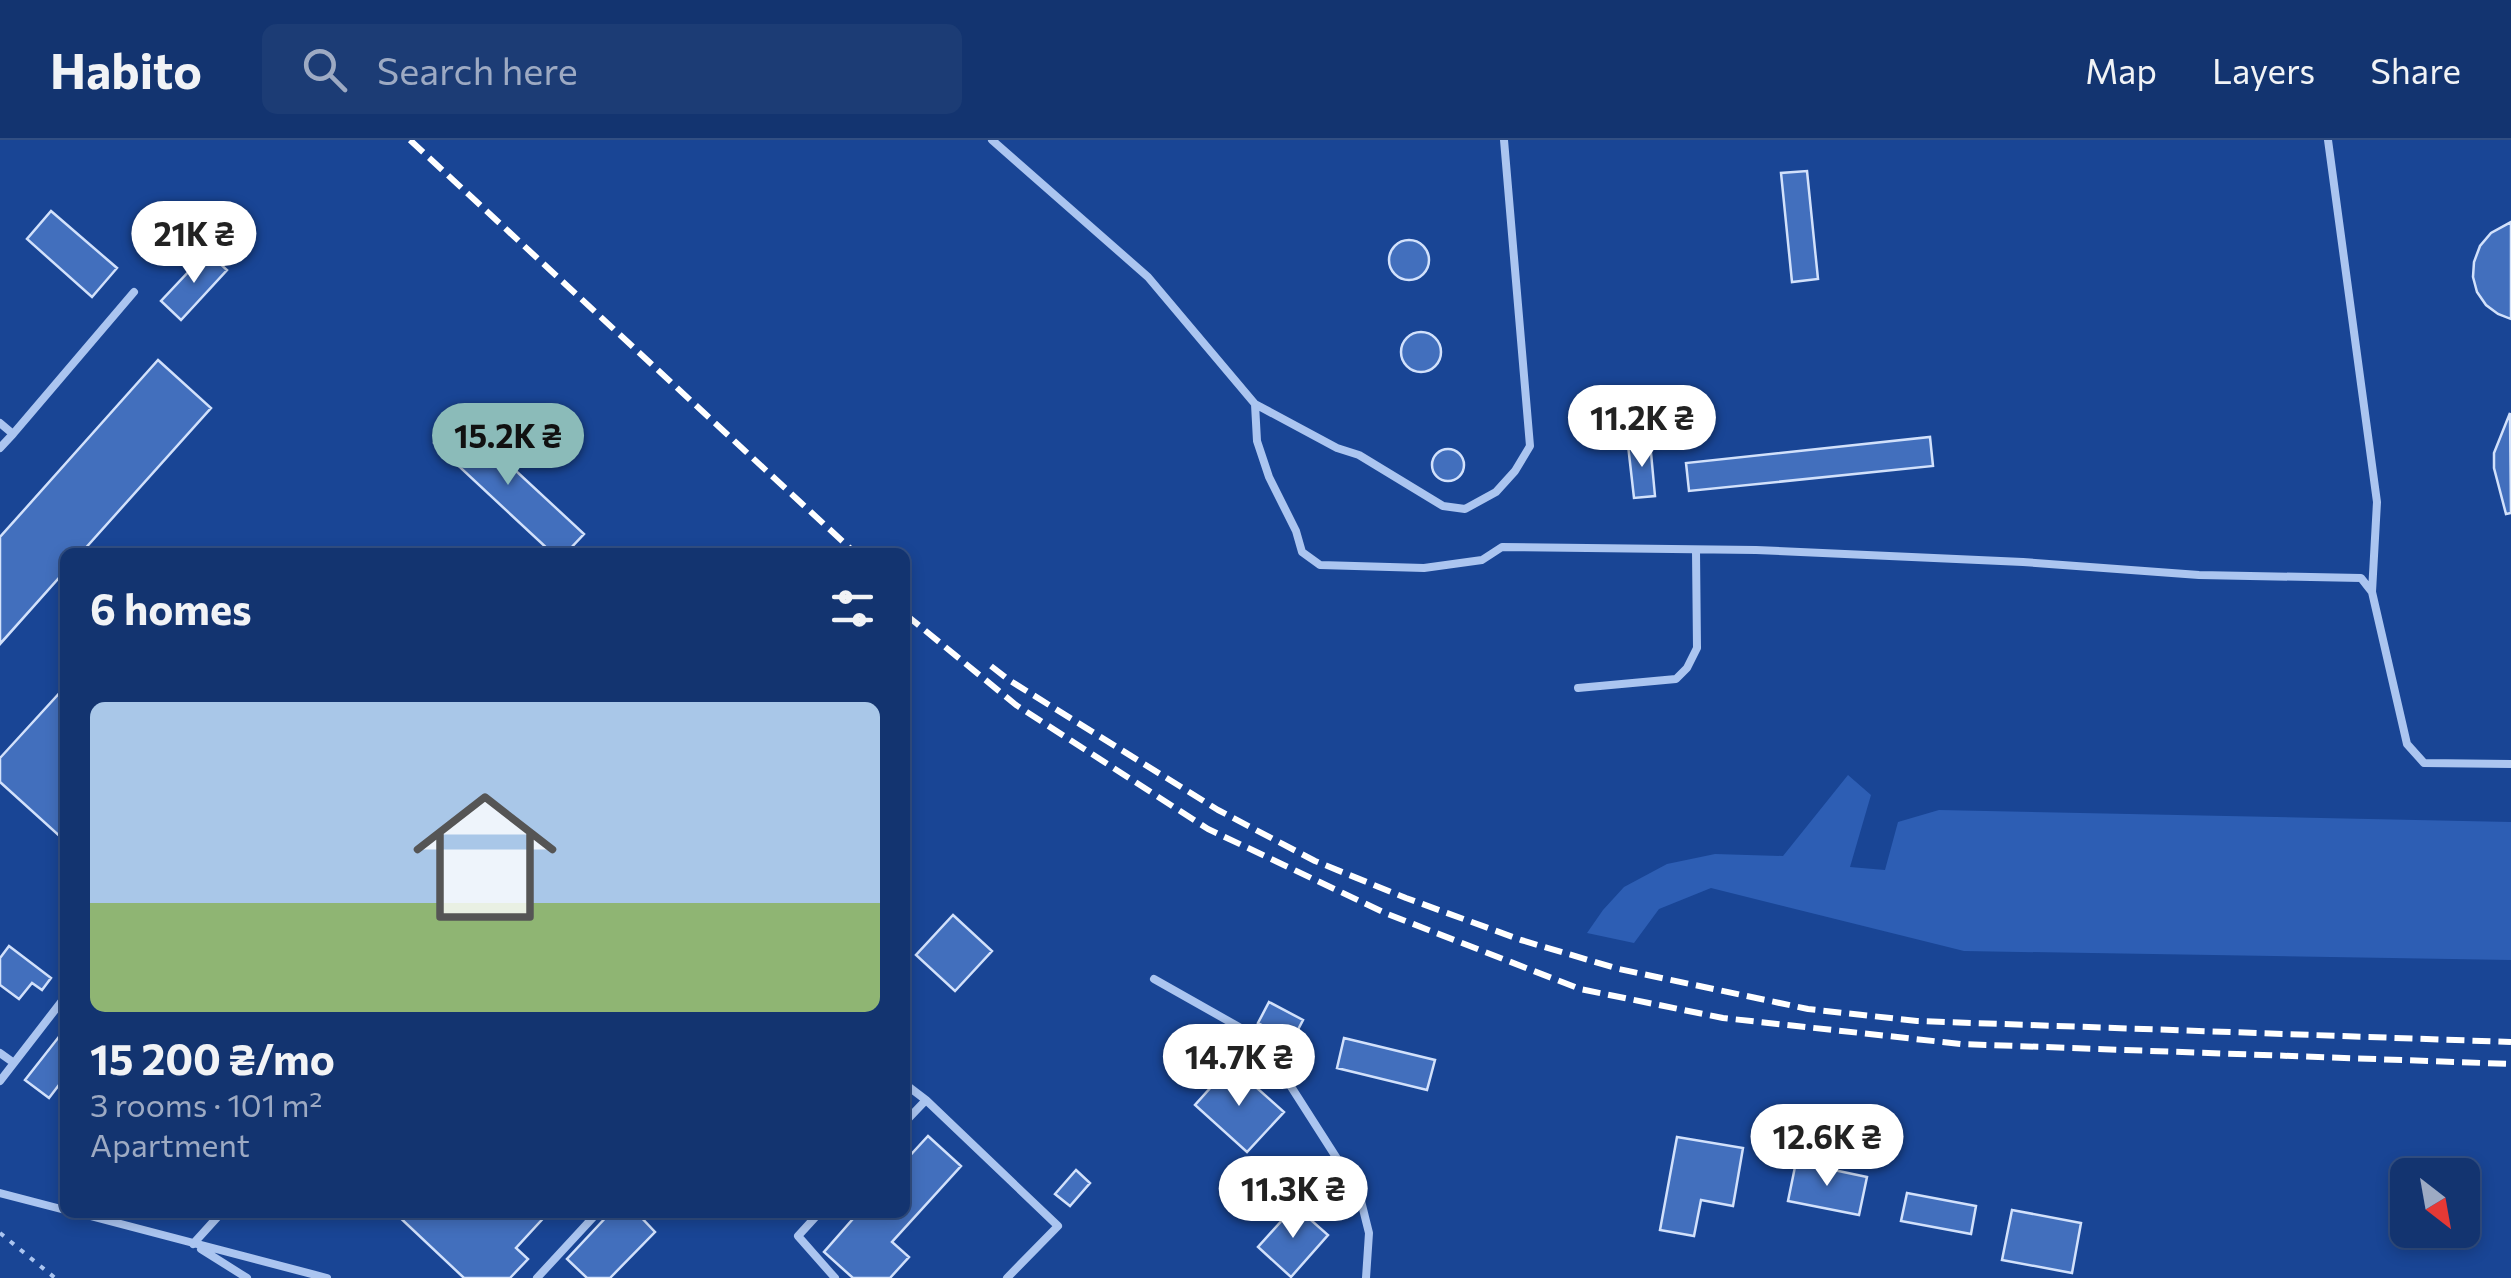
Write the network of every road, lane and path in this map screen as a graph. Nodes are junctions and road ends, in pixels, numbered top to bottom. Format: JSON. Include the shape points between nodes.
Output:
{"nodes":[{"id":1,"x":992,"y":140,"type":"edge"},
{"id":2,"x":1504,"y":140,"type":"edge"},
{"id":3,"x":2328,"y":140,"type":"edge"},
{"id":4,"x":134,"y":292,"type":"dead end"},
{"id":5,"x":1255,"y":404,"type":"junction"},
{"id":6,"x":0,"y":423,"type":"edge"},
{"id":7,"x":13,"y":434,"type":"junction"},
{"id":8,"x":0,"y":448,"type":"edge"},
{"id":9,"x":1696,"y":551,"type":"junction"},
{"id":10,"x":2372,"y":592,"type":"junction"},
{"id":11,"x":1578,"y":688,"type":"dead end"},
{"id":12,"x":2511,"y":764,"type":"edge"},
{"id":13,"x":1154,"y":979,"type":"dead end"},
{"id":14,"x":60,"y":1003,"type":"edge"},
{"id":15,"x":0,"y":1053,"type":"edge"},
{"id":16,"x":14,"y":1063,"type":"junction"},
{"id":17,"x":0,"y":1082,"type":"edge"},
{"id":18,"x":910,"y":1088,"type":"edge"},
{"id":19,"x":926,"y":1100,"type":"junction"},
{"id":20,"x":910,"y":1117,"type":"edge"},
{"id":21,"x":0,"y":1193,"type":"edge"},
{"id":22,"x":60,"y":1209,"type":"edge"},
{"id":23,"x":97,"y":1218,"type":"edge"},
{"id":24,"x":217,"y":1218,"type":"edge"},
{"id":25,"x":592,"y":1218,"type":"edge"},
{"id":26,"x":814,"y":1218,"type":"edge"},
{"id":27,"x":0,"y":1232,"type":"edge"},
{"id":28,"x":193,"y":1244,"type":"junction"},
{"id":29,"x":55,"y":1278,"type":"edge"},
{"id":30,"x":247,"y":1278,"type":"edge"},
{"id":31,"x":326,"y":1278,"type":"edge"},
{"id":32,"x":536,"y":1278,"type":"edge"},
{"id":33,"x":835,"y":1278,"type":"edge"},
{"id":34,"x":1007,"y":1278,"type":"edge"},
{"id":35,"x":1366,"y":1278,"type":"edge"}],
"edges":[{"from":1,"to":5,"type":"lane","via":[[1148,277]]},
{"from":2,"to":5,"type":"lane","via":[[1530,446],[1496,492],[1465,509],[1443,506]]},
{"from":3,"to":10,"type":"lane","via":[[2377,502]]},
{"from":4,"to":7,"type":"lane"},
{"from":5,"to":9,"type":"lane","via":[[1268,477],[1302,552],[1320,566],[1424,568],[1482,560],[1502,547]]},
{"from":6,"to":7,"type":"lane"},
{"from":7,"to":8,"type":"lane"},
{"from":9,"to":10,"type":"lane","via":[[2361,578]]},
{"from":9,"to":11,"type":"lane","via":[[1697,648],[1687,668],[1676,679]]},
{"from":10,"to":12,"type":"lane","via":[[2406,744],[2424,763]]},
{"from":13,"to":35,"type":"lane","via":[[1267,1049],[1359,1193],[1369,1233]]},
{"from":14,"to":16,"type":"lane"},
{"from":15,"to":16,"type":"lane"},
{"from":16,"to":17,"type":"lane"},
{"from":18,"to":19,"type":"lane"},
{"from":19,"to":20,"type":"lane"},
{"from":19,"to":34,"type":"lane","via":[[1058,1226]]},
{"from":21,"to":22,"type":"lane"},
{"from":23,"to":28,"type":"lane"},
{"from":24,"to":28,"type":"lane"},
{"from":25,"to":32,"type":"lane"},
{"from":26,"to":33,"type":"lane","via":[[798,1236]]},
{"from":27,"to":29,"type":"path"},
{"from":28,"to":30,"type":"lane"},
{"from":28,"to":31,"type":"lane"}]}
